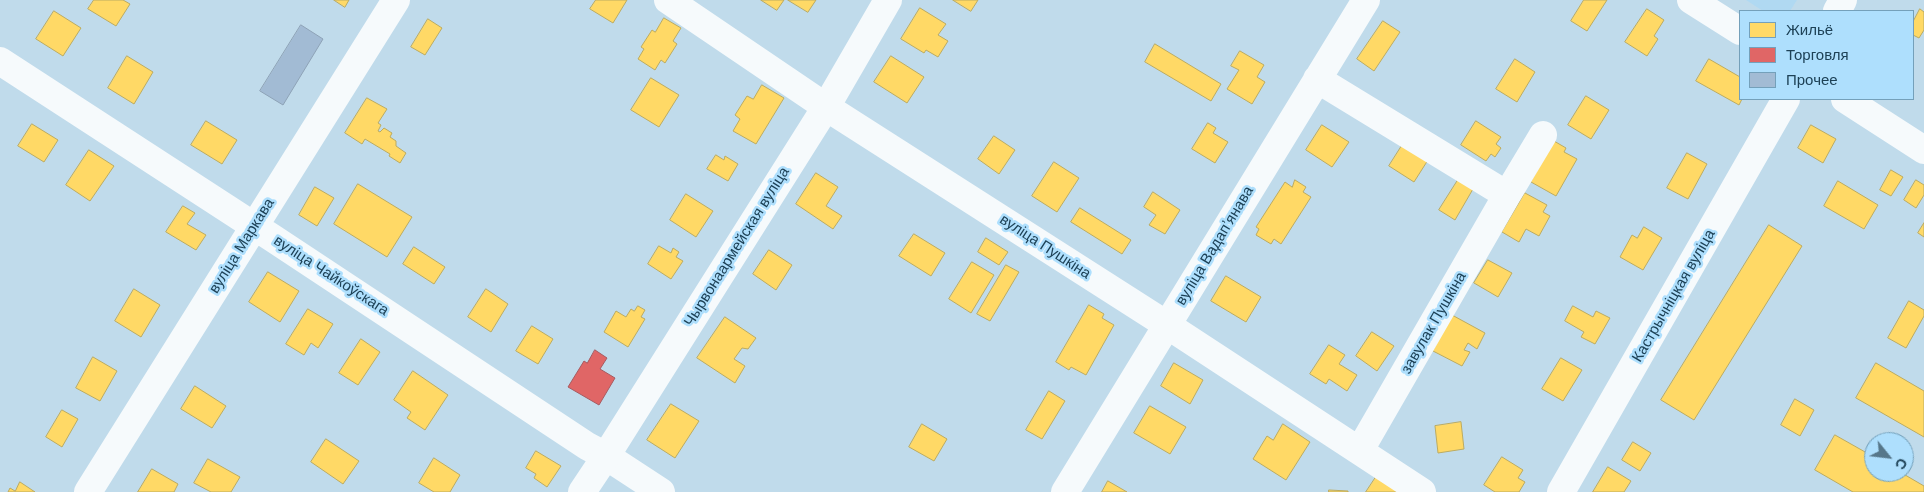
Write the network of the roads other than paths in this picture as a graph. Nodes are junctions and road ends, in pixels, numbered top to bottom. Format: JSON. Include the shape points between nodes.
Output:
{"nodes":[{"id":1,"x":396,"y":0,"type":"edge"},
{"id":2,"x":668,"y":0,"type":"edge"},
{"id":3,"x":888,"y":0,"type":"edge"},
{"id":4,"x":1366,"y":0,"type":"edge"},
{"id":5,"x":1692,"y":0,"type":"edge"},
{"id":6,"x":1739,"y":30,"type":"edge"},
{"id":7,"x":0,"y":61,"type":"edge"},
{"id":8,"x":1317,"y":79,"type":"junction"},
{"id":9,"x":1785,"y":100,"type":"edge"},
{"id":10,"x":1846,"y":100,"type":"edge"},
{"id":11,"x":826,"y":107,"type":"junction"},
{"id":12,"x":1543,"y":135,"type":"dead end"},
{"id":13,"x":1924,"y":150,"type":"edge"},
{"id":14,"x":1507,"y":195,"type":"junction"},
{"id":15,"x":254,"y":226,"type":"junction"},
{"id":16,"x":1166,"y":325,"type":"junction"},
{"id":17,"x":1360,"y":450,"type":"junction"},
{"id":18,"x":606,"y":456,"type":"junction"},
{"id":19,"x":88,"y":492,"type":"edge"},
{"id":20,"x":582,"y":492,"type":"edge"},
{"id":21,"x":661,"y":492,"type":"edge"},
{"id":22,"x":1065,"y":492,"type":"edge"},
{"id":23,"x":1422,"y":492,"type":"edge"},
{"id":24,"x":1561,"y":492,"type":"edge"}],
"edges":[{"from":1,"to":15,"type":"street","name":"вуліца Маркава"},
{"from":2,"to":11,"type":"street","name":"вуліца Пушкіна"},
{"from":3,"to":11,"type":"street","name":"Чырвонаармейская вуліца"},
{"from":4,"to":8,"type":"street","name":"вуліца Вадапʼянава"},
{"from":5,"to":6,"type":"street"},
{"from":7,"to":15,"type":"street","name":"вуліца Чайкоўскага"},
{"from":8,"to":14,"type":"street"},
{"from":8,"to":16,"type":"street","name":"вуліца Вадапʼянава"},
{"from":9,"to":24,"type":"street","name":"Кастрычніцкая вуліца"},
{"from":10,"to":13,"type":"street"},
{"from":11,"to":16,"type":"street","name":"вуліца Пушкіна"},
{"from":11,"to":18,"type":"street","name":"Чырвонаармейская вуліца"},
{"from":12,"to":14,"type":"street","name":"завулак Пушкіна"},
{"from":14,"to":17,"type":"street","name":"завулак Пушкіна"},
{"from":15,"to":18,"type":"street","name":"вуліца Чайкоўскага"},
{"from":15,"to":19,"type":"street","name":"вуліца Маркава"},
{"from":16,"to":17,"type":"street","name":"вуліца Пушкіна"},
{"from":16,"to":22,"type":"street","name":"вуліца Вадапʼянава"},
{"from":17,"to":23,"type":"street","name":"вуліца Пушкіна"},
{"from":18,"to":20,"type":"street","name":"Чырвонаармейская вуліца"},
{"from":18,"to":21,"type":"street","name":"вуліца Чайкоўскага"}]}
